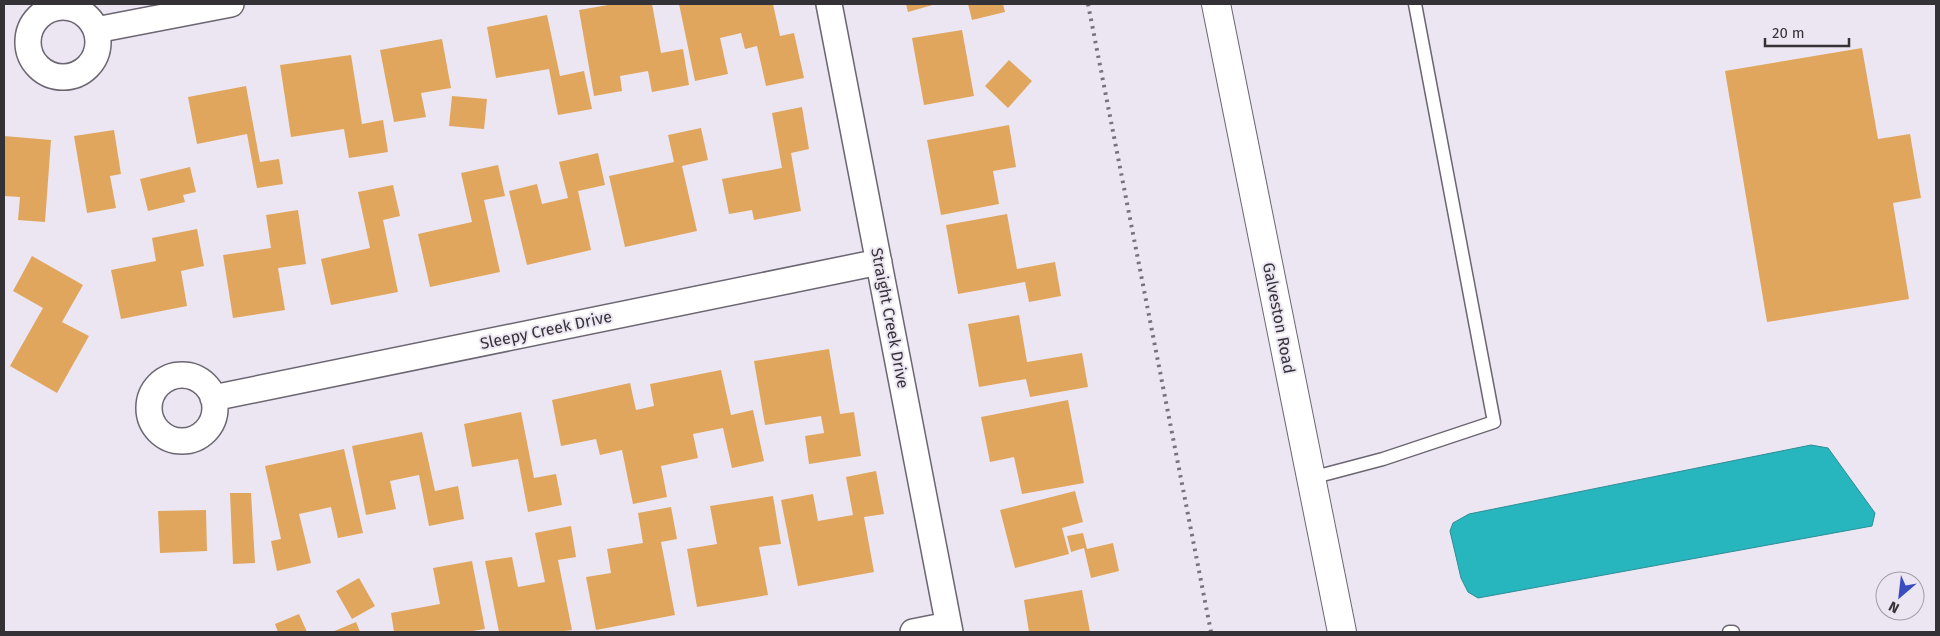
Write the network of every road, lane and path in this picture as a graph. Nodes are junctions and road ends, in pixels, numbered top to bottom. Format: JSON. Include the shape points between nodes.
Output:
{"nodes":[{"id":1,"x":231,"y":4,"type":"edge"},
{"id":2,"x":829,"y":4,"type":"edge"},
{"id":3,"x":1216,"y":4,"type":"edge"},
{"id":4,"x":1415,"y":4,"type":"edge"},
{"id":5,"x":96,"y":30,"type":"dead end"},
{"id":6,"x":879,"y":262,"type":"junction"},
{"id":7,"x":213,"y":398,"type":"dead end"},
{"id":8,"x":1311,"y":478,"type":"junction"},
{"id":9,"x":949,"y":629,"type":"edge"},
{"id":10,"x":913,"y":632,"type":"edge"},
{"id":11,"x":1342,"y":632,"type":"edge"},
{"id":12,"x":1729,"y":632,"type":"edge"},
{"id":13,"x":1733,"y":632,"type":"edge"}],
"edges":[{"from":1,"to":5,"type":"street"},
{"from":2,"to":6,"type":"street","name":"Straight Creek Drive"},
{"from":3,"to":8,"type":"main road","name":"Galveston Road"},
{"from":4,"to":8,"type":"lane","via":[[1494,422],[1383,459]]},
{"from":6,"to":7,"type":"street","name":"Sleepy Creek Drive"},
{"from":6,"to":9,"type":"street","name":"Straight Creek Drive"},
{"from":8,"to":11,"type":"main road","name":"Galveston Road"},
{"from":9,"to":10,"type":"street"},
{"from":12,"to":13,"type":"lane"}]}
